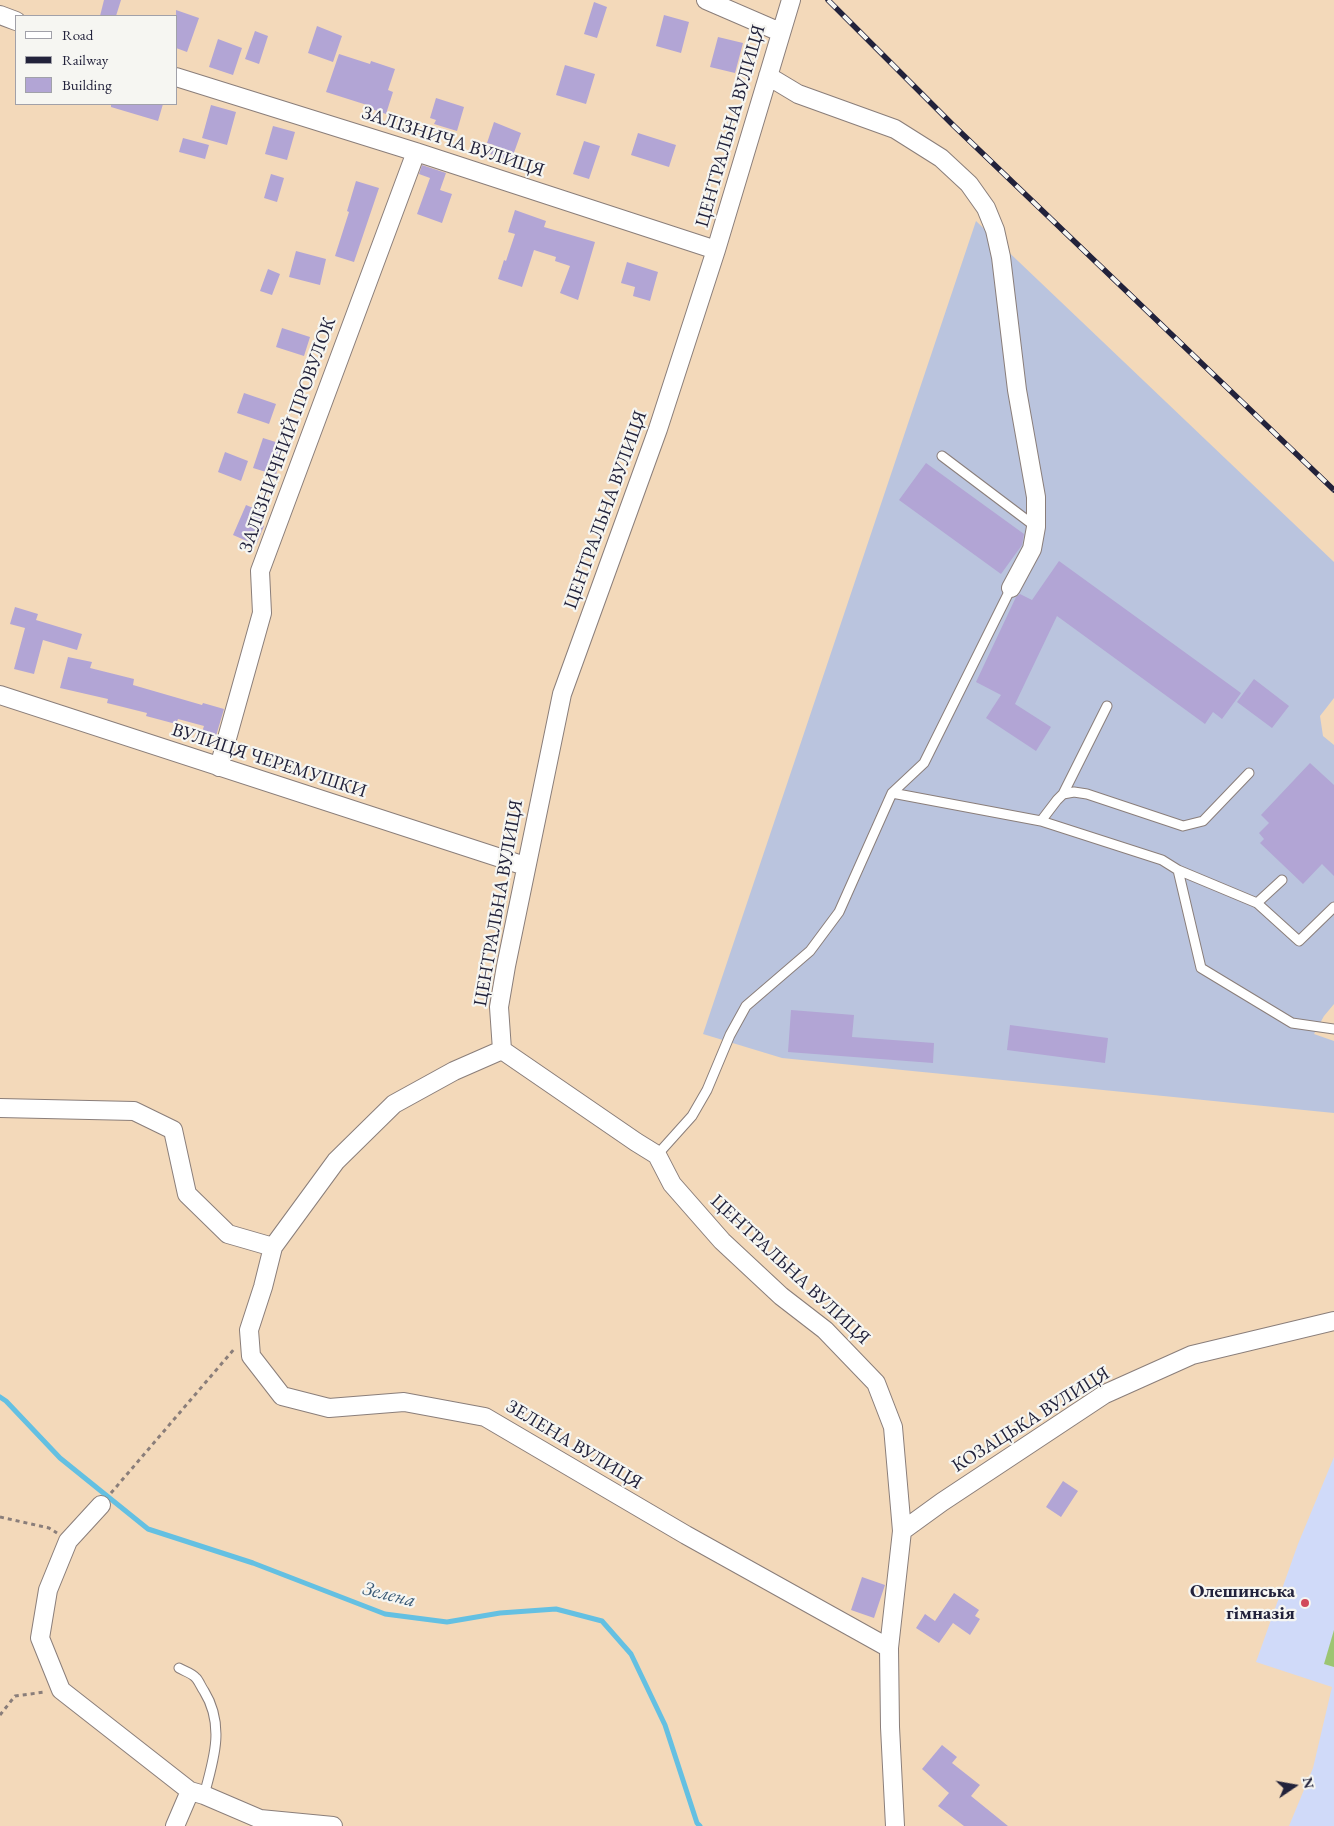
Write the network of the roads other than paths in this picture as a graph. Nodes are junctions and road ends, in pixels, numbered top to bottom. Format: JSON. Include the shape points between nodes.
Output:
{"nodes":[{"id":1,"x":706,"y":0,"type":"edge"},
{"id":2,"x":791,"y":0,"type":"edge"},
{"id":3,"x":0,"y":15,"type":"edge"},
{"id":4,"x":15,"y":21,"type":"edge"},
{"id":5,"x":780,"y":32,"type":"junction"},
{"id":6,"x":768,"y":76,"type":"junction"},
{"id":7,"x":178,"y":78,"type":"edge"},
{"id":8,"x":416,"y":152,"type":"junction"},
{"id":9,"x":716,"y":250,"type":"junction"},
{"id":10,"x":942,"y":456,"type":"dead end"},
{"id":11,"x":1036,"y":527,"type":"junction"},
{"id":12,"x":1011,"y":588,"type":"joint"},
{"id":13,"x":0,"y":695,"type":"edge"},
{"id":14,"x":1107,"y":706,"type":"dead end"},
{"id":15,"x":219,"y":767,"type":"junction"},
{"id":16,"x":1249,"y":773,"type":"dead end"},
{"id":17,"x":892,"y":793,"type":"junction"},
{"id":18,"x":1064,"y":794,"type":"junction"},
{"id":19,"x":1041,"y":821,"type":"junction"},
{"id":20,"x":525,"y":866,"type":"junction"},
{"id":21,"x":1178,"y":870,"type":"junction"},
{"id":22,"x":1282,"y":880,"type":"dead end"},
{"id":23,"x":1257,"y":903,"type":"junction"},
{"id":24,"x":1334,"y":906,"type":"edge"},
{"id":25,"x":1334,"y":1029,"type":"edge"},
{"id":26,"x":502,"y":1050,"type":"junction"},
{"id":27,"x":0,"y":1108,"type":"edge"},
{"id":28,"x":657,"y":1155,"type":"junction"},
{"id":29,"x":273,"y":1247,"type":"junction"},
{"id":30,"x":1334,"y":1321,"type":"edge"},
{"id":31,"x":100,"y":1505,"type":"dead end"},
{"id":32,"x":902,"y":1531,"type":"junction"},
{"id":33,"x":889,"y":1648,"type":"junction"},
{"id":34,"x":179,"y":1668,"type":"dead end"},
{"id":35,"x":197,"y":1793,"type":"junction"},
{"id":36,"x":175,"y":1826,"type":"edge"},
{"id":37,"x":333,"y":1826,"type":"edge"},
{"id":38,"x":895,"y":1826,"type":"edge"}],
"edges":[{"from":1,"to":5,"type":"street"},
{"from":2,"to":5,"type":"street","name":"ЦЕНТРАЛЬНА ВУЛИЦЯ"},
{"from":3,"to":4,"type":"street"},
{"from":5,"to":6,"type":"street","name":"ЦЕНТРАЛЬНА ВУЛИЦЯ"},
{"from":6,"to":9,"type":"street","name":"ЦЕНТРАЛЬНА ВУЛИЦЯ"},
{"from":6,"to":11,"type":"street","via":[[798,94],[895,129],[941,158],[969,184],[986,208],[996,230],[1001,257],[1017,390],[1036,497]]},
{"from":7,"to":8,"type":"street","name":"ЗАЛІЗНИЧА ВУЛИЦЯ"},
{"from":8,"to":9,"type":"street","name":"ЗАЛІЗНИЧА ВУЛИЦЯ"},
{"from":8,"to":15,"type":"street","name":"ЗАЛІЗНИЧНИЙ ПРОВУЛОК","via":[[260,570],[262,613]]},
{"from":9,"to":20,"type":"street","name":"ЦЕНТРАЛЬНА ВУЛИЦЯ","via":[[658,429],[562,694]]},
{"from":10,"to":11,"type":"lane"},
{"from":11,"to":12,"type":"street","via":[[1032,549]]},
{"from":12,"to":17,"type":"lane","via":[[924,763]]},
{"from":13,"to":15,"type":"street","name":"ВУЛИЦЯ ЧЕРЕМУШКИ"},
{"from":14,"to":18,"type":"lane"},
{"from":15,"to":20,"type":"street","name":"ВУЛИЦЯ ЧЕРЕМУШКИ"},
{"from":16,"to":18,"type":"lane","via":[[1204,822],[1183,826],[1088,794]]},
{"from":17,"to":19,"type":"lane"},
{"from":17,"to":28,"type":"lane","via":[[839,912],[810,951],[746,1006],[696,1110]]},
{"from":18,"to":19,"type":"lane"},
{"from":19,"to":21,"type":"lane","via":[[1162,860]]},
{"from":20,"to":26,"type":"street","name":"ЦЕНТРАЛЬНА ВУЛИЦЯ","via":[[499,1007]]},
{"from":21,"to":23,"type":"lane"},
{"from":21,"to":25,"type":"lane","via":[[1201,968],[1292,1023]]},
{"from":22,"to":23,"type":"lane"},
{"from":23,"to":24,"type":"lane","via":[[1299,941]]},
{"from":26,"to":28,"type":"street"},
{"from":26,"to":29,"type":"street","via":[[454,1071],[394,1104],[336,1161]]},
{"from":27,"to":29,"type":"street","via":[[134,1111],[158,1122],[173,1130],[187,1194],[228,1234]]},
{"from":28,"to":32,"type":"street","name":"ЦЕНТРАЛЬНА ВУЛИЦЯ","via":[[672,1184],[722,1241],[781,1296],[825,1330],[876,1383],[893,1427]]},
{"from":29,"to":33,"type":"street","name":"ЗЕЛЕНА ВУЛИЦЯ","via":[[249,1330],[251,1356],[282,1396],[329,1408],[404,1402],[485,1417],[686,1535]]},
{"from":30,"to":32,"type":"street","name":"КОЗАЦЬКА ВУЛИЦЯ","via":[[1192,1355],[1105,1394]]},
{"from":31,"to":35,"type":"street","via":[[68,1541],[48,1590],[40,1638],[61,1690]]},
{"from":32,"to":33,"type":"street","name":"ЦЕНТРАЛЬНА ВУЛИЦЯ"},
{"from":33,"to":38,"type":"street","name":"ЦЕНТРАЛЬНА ВУЛИЦЯ"},
{"from":34,"to":35,"type":"lane","via":[[195,1677],[209,1700],[216,1723],[211,1770]]},
{"from":35,"to":36,"type":"street"},
{"from":35,"to":37,"type":"street","via":[[260,1819]]}]}
